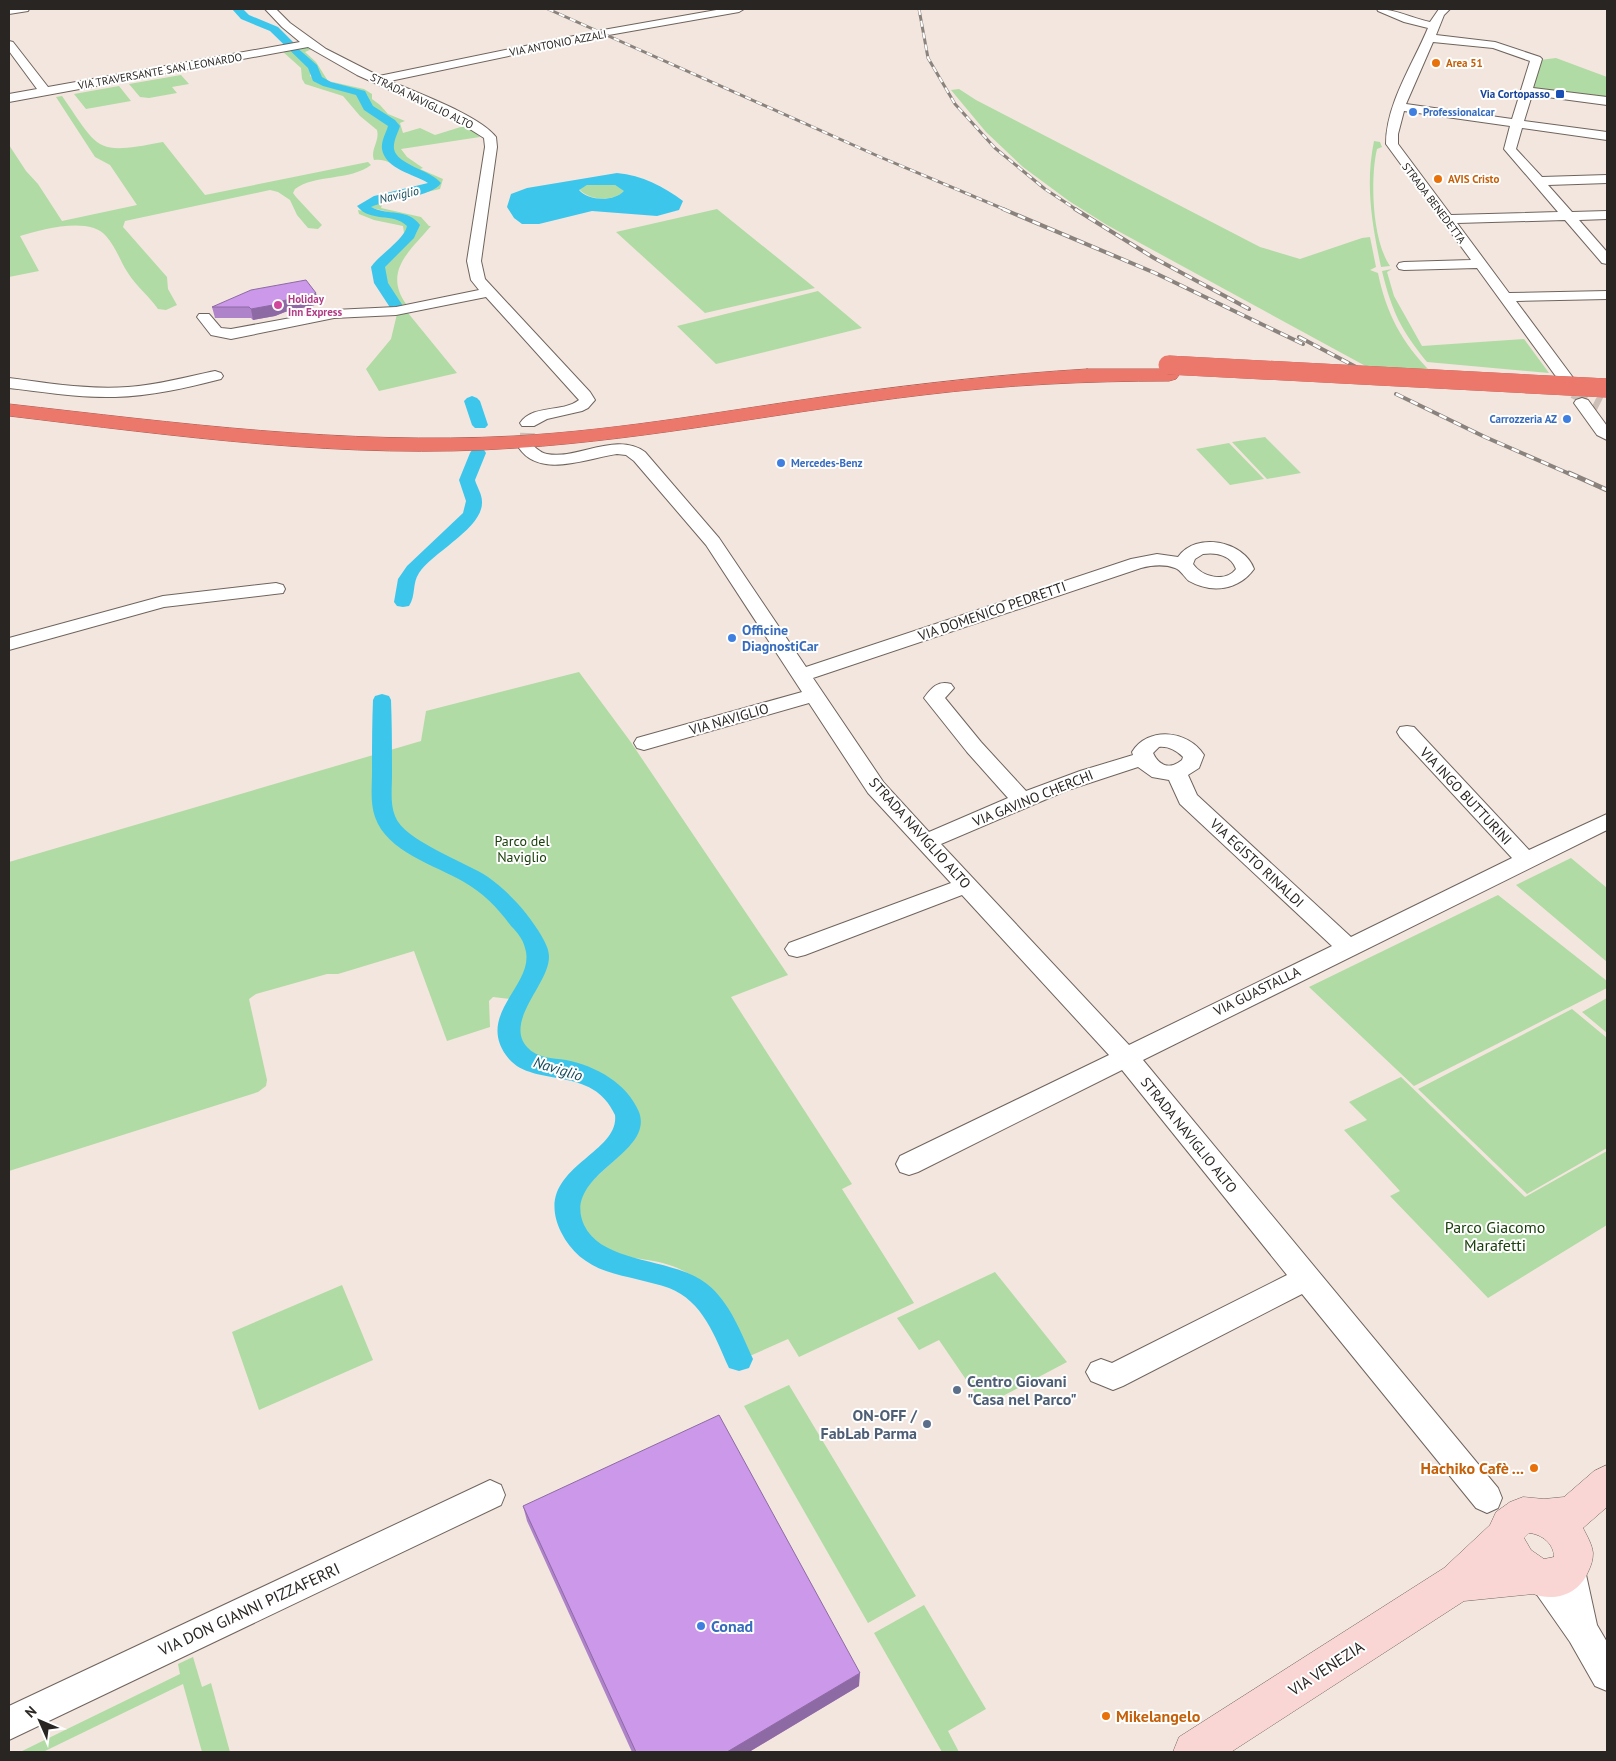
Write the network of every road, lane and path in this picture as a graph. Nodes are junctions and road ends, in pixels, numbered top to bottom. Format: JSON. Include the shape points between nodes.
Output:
{"nodes":[{"id":1,"x":24,"y":9,"type":"edge"},
{"id":2,"x":270,"y":9,"type":"edge"},
{"id":3,"x":739,"y":9,"type":"edge"},
{"id":4,"x":1382,"y":9,"type":"edge"},
{"id":5,"x":1444,"y":9,"type":"edge"},
{"id":6,"x":9,"y":11,"type":"edge"},
{"id":7,"x":1432,"y":32,"type":"junction"},
{"id":8,"x":9,"y":44,"type":"edge"},
{"id":9,"x":306,"y":45,"type":"junction"},
{"id":10,"x":378,"y":80,"type":"junction"},
{"id":11,"x":1526,"y":90,"type":"junction"},
{"id":12,"x":45,"y":92,"type":"junction"},
{"id":13,"x":9,"y":98,"type":"edge"},
{"id":14,"x":1607,"y":101,"type":"edge"},
{"id":15,"x":1399,"y":107,"type":"junction"},
{"id":16,"x":1516,"y":123,"type":"junction"},
{"id":17,"x":1607,"y":136,"type":"edge"},
{"id":18,"x":1607,"y":179,"type":"edge"},
{"id":19,"x":1538,"y":180,"type":"junction"},
{"id":20,"x":1607,"y":215,"type":"edge"},
{"id":21,"x":1569,"y":216,"type":"junction"},
{"id":22,"x":1446,"y":219,"type":"junction"},
{"id":23,"x":1606,"y":256,"type":"edge"},
{"id":24,"x":1480,"y":264,"type":"junction"},
{"id":25,"x":1404,"y":266,"type":"dead end"},
{"id":26,"x":489,"y":292,"type":"junction"},
{"id":27,"x":1607,"y":295,"type":"edge"},
{"id":28,"x":1505,"y":298,"type":"junction"},
{"id":29,"x":204,"y":317,"type":"dead end"},
{"id":30,"x":1168,"y":370,"type":"junction"},
{"id":31,"x":215,"y":376,"type":"dead end"},
{"id":32,"x":1566,"y":379,"type":"tunnel mouth"},
{"id":33,"x":9,"y":382,"type":"edge"},
{"id":34,"x":9,"y":397,"type":"edge"},
{"id":35,"x":1583,"y":404,"type":"tunnel mouth"},
{"id":36,"x":9,"y":410,"type":"edge"},
{"id":37,"x":9,"y":415,"type":"edge"},
{"id":38,"x":1605,"y":415,"type":"edge"},
{"id":39,"x":125,"y":422,"type":"junction"},
{"id":40,"x":528,"y":423,"type":"dead end"},
{"id":41,"x":527,"y":448,"type":"dead end"},
{"id":42,"x":1184,"y":564,"type":"dead end"},
{"id":43,"x":276,"y":589,"type":"dead end"},
{"id":44,"x":9,"y":644,"type":"edge"},
{"id":45,"x":802,"y":675,"type":"junction"},
{"id":46,"x":944,"y":688,"type":"dead end"},
{"id":47,"x":815,"y":695,"type":"junction"},
{"id":48,"x":1407,"y":732,"type":"dead end"},
{"id":49,"x":644,"y":743,"type":"dead end"},
{"id":50,"x":1143,"y":759,"type":"junction"},
{"id":51,"x":1176,"y":773,"type":"junction"},
{"id":52,"x":1022,"y":800,"type":"junction"},
{"id":53,"x":1607,"y":821,"type":"edge"},
{"id":54,"x":926,"y":842,"type":"junction"},
{"id":55,"x":1525,"y":859,"type":"junction"},
{"id":56,"x":967,"y":886,"type":"junction"},
{"id":57,"x":1347,"y":947,"type":"junction"},
{"id":58,"x":797,"y":949,"type":"dead end"},
{"id":59,"x":1125,"y":1056,"type":"junction"},
{"id":60,"x":909,"y":1164,"type":"dead end"},
{"id":61,"x":1306,"y":1279,"type":"junction"},
{"id":62,"x":1101,"y":1372,"type":"dead end"},
{"id":63,"x":1607,"y":1483,"type":"edge"},
{"id":64,"x":490,"y":1495,"type":"dead end"},
{"id":65,"x":1536,"y":1537,"type":"junction"},
{"id":66,"x":1607,"y":1674,"type":"edge"},
{"id":67,"x":9,"y":1723,"type":"edge"},
{"id":68,"x":1194,"y":1752,"type":"edge"}],
"edges":[{"from":1,"to":6,"type":"street"},
{"from":2,"to":9,"type":"street","name":"STRADA NAVIGLIO ALTO"},
{"from":3,"to":10,"type":"street","name":"VIA ANTONIO AZZALI"},
{"from":4,"to":7,"type":"street"},
{"from":5,"to":7,"type":"street","name":"STRADA BENEDETTA"},
{"from":7,"to":11,"type":"street","via":[[1495,45],[1536,59]]},
{"from":7,"to":15,"type":"street","name":"STRADA BENEDETTA"},
{"from":8,"to":12,"type":"street"},
{"from":9,"to":10,"type":"street","name":"STRADA NAVIGLIO ALTO"},
{"from":9,"to":12,"type":"street","name":"VIA TRAVERSANTE SAN LEONARDO"},
{"from":10,"to":26,"type":"street","name":"STRADA NAVIGLIO ALTO","via":[[456,115],[490,137],[474,261],[478,280]]},
{"from":11,"to":14,"type":"street"},
{"from":11,"to":16,"type":"street"},
{"from":12,"to":13,"type":"street","name":"VIA TRAVERSANTE SAN LEONARDO"},
{"from":15,"to":16,"type":"street"},
{"from":15,"to":22,"type":"street","name":"STRADA BENEDETTA","via":[[1390,136],[1393,147]]},
{"from":16,"to":17,"type":"street"},
{"from":16,"to":19,"type":"street","via":[[1510,149]]},
{"from":18,"to":19,"type":"street"},
{"from":19,"to":21,"type":"street"},
{"from":20,"to":21,"type":"street"},
{"from":21,"to":22,"type":"street"},
{"from":21,"to":23,"type":"street"},
{"from":22,"to":24,"type":"street","name":"STRADA BENEDETTA"},
{"from":24,"to":25,"type":"street"},
{"from":24,"to":28,"type":"street","name":"STRADA BENEDETTA"},
{"from":26,"to":29,"type":"street","via":[[398,310],[334,314],[232,334],[216,332]]},
{"from":26,"to":40,"type":"street","name":"STRADA NAVIGLIO ALTO","via":[[587,399],[582,406],[540,416]]},
{"from":27,"to":28,"type":"street"},
{"from":28,"to":32,"type":"street","name":"STRADA BENEDETTA"},
{"from":30,"to":34,"type":"highway","via":[[1083,366],[995,371],[594,424],[467,433],[325,431]]},
{"from":30,"to":38,"type":"highway","bridge":true},
{"from":30,"to":39,"type":"highway","via":[[992,381],[607,433],[481,444],[317,442]]},
{"from":31,"to":33,"type":"street","via":[[121,393]]},
{"from":35,"to":38,"type":"street","via":[[1592,414]]},
{"from":36,"to":39,"type":"highway"},
{"from":37,"to":39,"type":"highway"},
{"from":41,"to":45,"type":"street","name":"STRADA NAVIGLIO ALTO","via":[[537,457],[549,459],[619,449],[640,457],[713,542]]},
{"from":42,"to":45,"type":"street","name":"VIA DOMENICO PEDRETTI","via":[[1157,559],[1138,562]]},
{"from":43,"to":44,"type":"street","via":[[170,601]]},
{"from":45,"to":47,"type":"street","name":"STRADA NAVIGLIO ALTO"},
{"from":46,"to":52,"type":"street","via":[[934,698]]},
{"from":47,"to":49,"type":"street","name":"VIA NAVIGLIO"},
{"from":47,"to":54,"type":"street","name":"STRADA NAVIGLIO ALTO","via":[[876,788]]},
{"from":48,"to":55,"type":"street","name":"VIA INGO BUTTURINI"},
{"from":50,"to":51,"type":"street","via":[[1155,769]]},
{"from":50,"to":51,"type":"street","via":[[1142,752],[1152,742],[1181,743],[1190,750],[1193,764]]},
{"from":50,"to":52,"type":"street","name":"VIA GAVINO CHERCHI"},
{"from":51,"to":57,"type":"street","name":"VIA EGISTO RINALDI","via":[[1188,799]]},
{"from":52,"to":54,"type":"street","name":"VIA GAVINO CHERCHI"},
{"from":53,"to":55,"type":"street","name":"VIA GUASTALLA"},
{"from":54,"to":56,"type":"street","name":"STRADA NAVIGLIO ALTO"},
{"from":55,"to":57,"type":"street","name":"VIA GUASTALLA"},
{"from":56,"to":58,"type":"street"},
{"from":56,"to":59,"type":"street","name":"STRADA NAVIGLIO ALTO"},
{"from":57,"to":59,"type":"street","name":"VIA GUASTALLA"},
{"from":59,"to":60,"type":"street","name":"VIA GUASTALLA"},
{"from":59,"to":61,"type":"street","name":"STRADA NAVIGLIO ALTO"},
{"from":61,"to":62,"type":"street","via":[[1113,1377]]},
{"from":61,"to":65,"type":"street","name":"STRADA NAVIGLIO ALTO"},
{"from":63,"to":65,"type":"street"},
{"from":64,"to":67,"type":"street","name":"VIA DON GIANNI PIZZAFERRI"},
{"from":65,"to":66,"type":"street","name":"STRADA NAVIGLIO ALTO"},
{"from":65,"to":68,"type":"street","name":"VIA VENEZIA","via":[[1458,1582]]}]}
